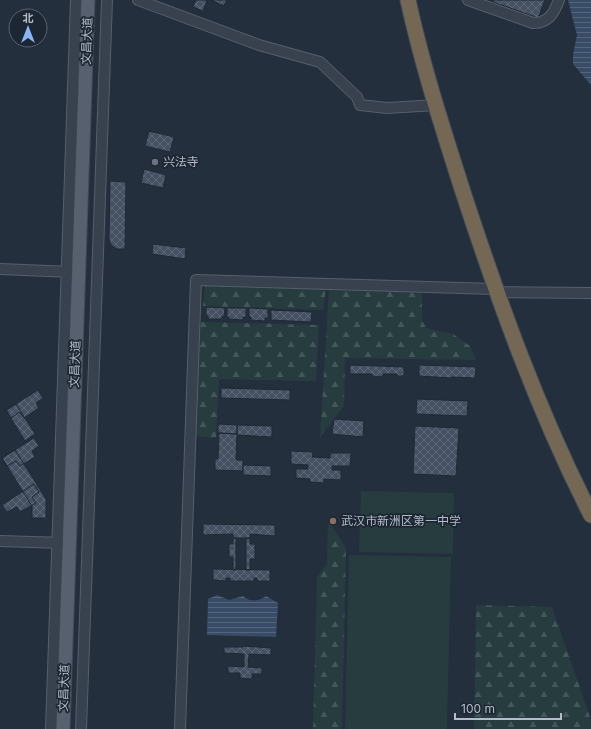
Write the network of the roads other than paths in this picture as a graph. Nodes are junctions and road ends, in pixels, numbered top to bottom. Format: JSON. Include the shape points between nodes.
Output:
{"nodes":[{"id":1,"x":76,"y":0,"type":"edge"},
{"id":2,"x":88,"y":0,"type":"edge"},
{"id":3,"x":97,"y":0,"type":"edge"},
{"id":4,"x":107,"y":0,"type":"edge"},
{"id":5,"x":138,"y":0,"type":"edge"},
{"id":6,"x":408,"y":0,"type":"edge"},
{"id":7,"x":468,"y":0,"type":"edge"},
{"id":8,"x":559,"y":0,"type":"edge"},
{"id":9,"x":436,"y":105,"type":"junction"},
{"id":10,"x":0,"y":269,"type":"edge"},
{"id":11,"x":72,"y":272,"type":"junction"},
{"id":12,"x":495,"y":291,"type":"junction"},
{"id":13,"x":591,"y":293,"type":"edge"},
{"id":14,"x":591,"y":515,"type":"edge"},
{"id":15,"x":0,"y":541,"type":"edge"},
{"id":16,"x":63,"y":543,"type":"junction"},
{"id":17,"x":51,"y":729,"type":"edge"},
{"id":18,"x":62,"y":729,"type":"edge"},
{"id":19,"x":71,"y":729,"type":"edge"},
{"id":20,"x":81,"y":729,"type":"edge"},
{"id":21,"x":180,"y":729,"type":"edge"}],
"edges":[{"from":1,"to":11,"type":"street"},
{"from":2,"to":11,"type":"main road","name":"文昌大道"},
{"from":3,"to":19,"type":"main road","name":"文昌大道"},
{"from":4,"to":20,"type":"street"},
{"from":5,"to":9,"type":"street","via":[[258,45],[320,62],[357,97],[360,105],[387,108]]},
{"from":6,"to":9,"type":"highway"},
{"from":7,"to":8,"type":"street","via":[[533,23],[552,16]]},
{"from":9,"to":12,"type":"highway"},
{"from":10,"to":11,"type":"street"},
{"from":11,"to":16,"type":"main road","name":"文昌大道"},
{"from":12,"to":13,"type":"street"},
{"from":12,"to":14,"type":"highway","via":[[549,426]]},
{"from":12,"to":21,"type":"street","via":[[196,280]]},
{"from":15,"to":16,"type":"street"},
{"from":16,"to":17,"type":"street"},
{"from":16,"to":18,"type":"main road","name":"文昌大道"}]}
